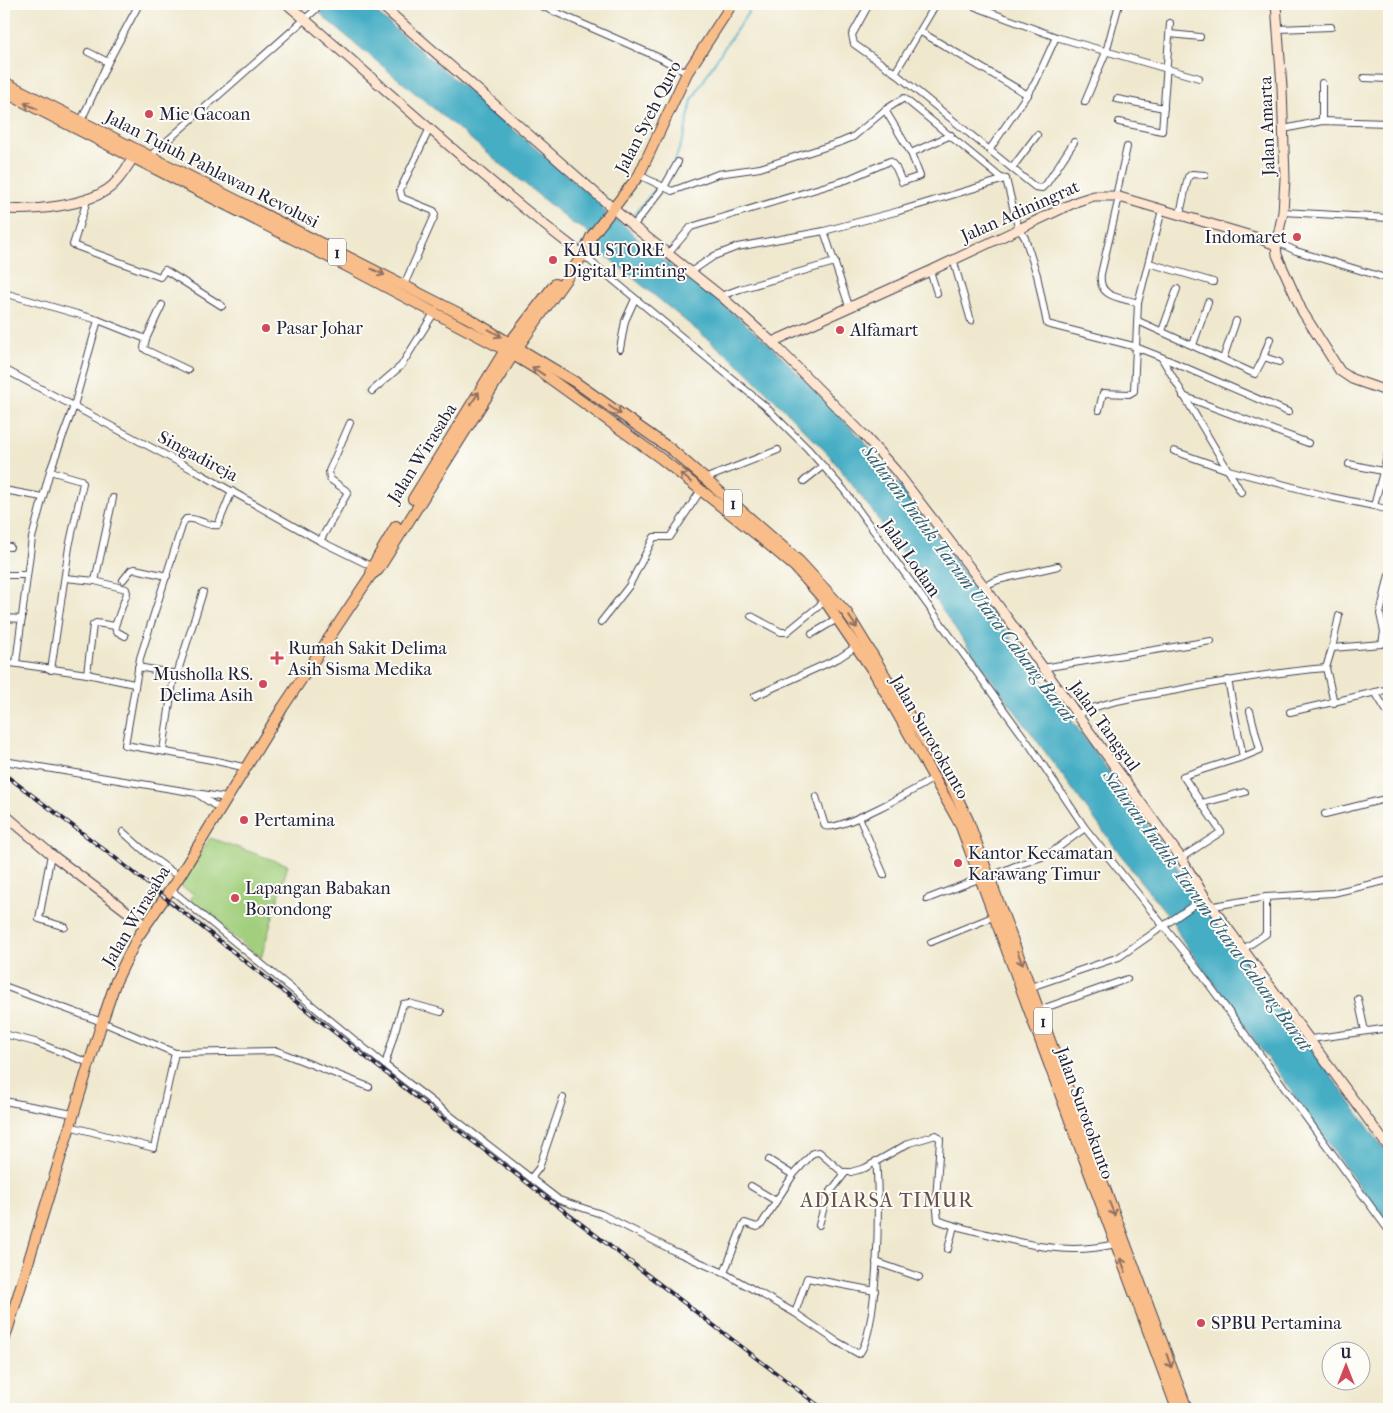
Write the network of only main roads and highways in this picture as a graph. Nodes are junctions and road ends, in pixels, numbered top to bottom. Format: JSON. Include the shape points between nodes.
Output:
{"nodes":[{"id":1,"x":732,"y":4,"type":"edge"},
{"id":2,"x":4,"y":82,"type":"edge"},
{"id":3,"x":4,"y":92,"type":"edge"},
{"id":4,"x":511,"y":349,"type":"junction"},
{"id":5,"x":920,"y":740,"type":"junction"},
{"id":6,"x":986,"y":878,"type":"junction"},
{"id":7,"x":991,"y":894,"type":"junction"},
{"id":8,"x":4,"y":1341,"type":"edge"},
{"id":9,"x":1177,"y":1409,"type":"edge"},
{"id":10,"x":1187,"y":1409,"type":"edge"}],
"edges":[{"from":1,"to":4,"type":"main road","name":"Jalan Syeh Quro","via":[[687,73],[639,175]]},
{"from":2,"to":4,"type":"main road","name":"Jalan Tujuh Pahlawan Revolusi","number":"1","one_way":true,"via":[[404,285]]},
{"from":4,"to":3,"type":"main road","name":"Jalan Tujuh Pahlawan Revolusi","number":"1","one_way":true,"via":[[434,313]]},
{"from":5,"to":4,"type":"main road","name":"Jalan Surotokunto","number":"1","one_way":true,"via":[[839,618],[795,567],[701,490]]},
{"from":4,"to":5,"type":"main road","name":"Jalan Surotokunto","number":"1","one_way":true,"via":[[588,391],[672,450],[799,561],[832,595],[869,647]]},
{"from":4,"to":8,"type":"main road","name":"Jalan Wirasaba","via":[[145,926],[116,981]]},
{"from":5,"to":6,"type":"main road","name":"Jalan Surotokunto","number":"1"},
{"from":5,"to":6,"type":"main road","name":"Jalan Surotokunto","number":"1","via":[[954,789]]},
{"from":6,"to":7,"type":"main road","name":"Jalan Surotokunto","number":"1"},
{"from":9,"to":7,"type":"main road","name":"Jalan Surotokunto","number":"1","one_way":true,"via":[[995,916]]},
{"from":7,"to":10,"type":"main road","name":"Jalan Surotokunto","number":"1","one_way":true,"via":[[1031,987]]}]}
